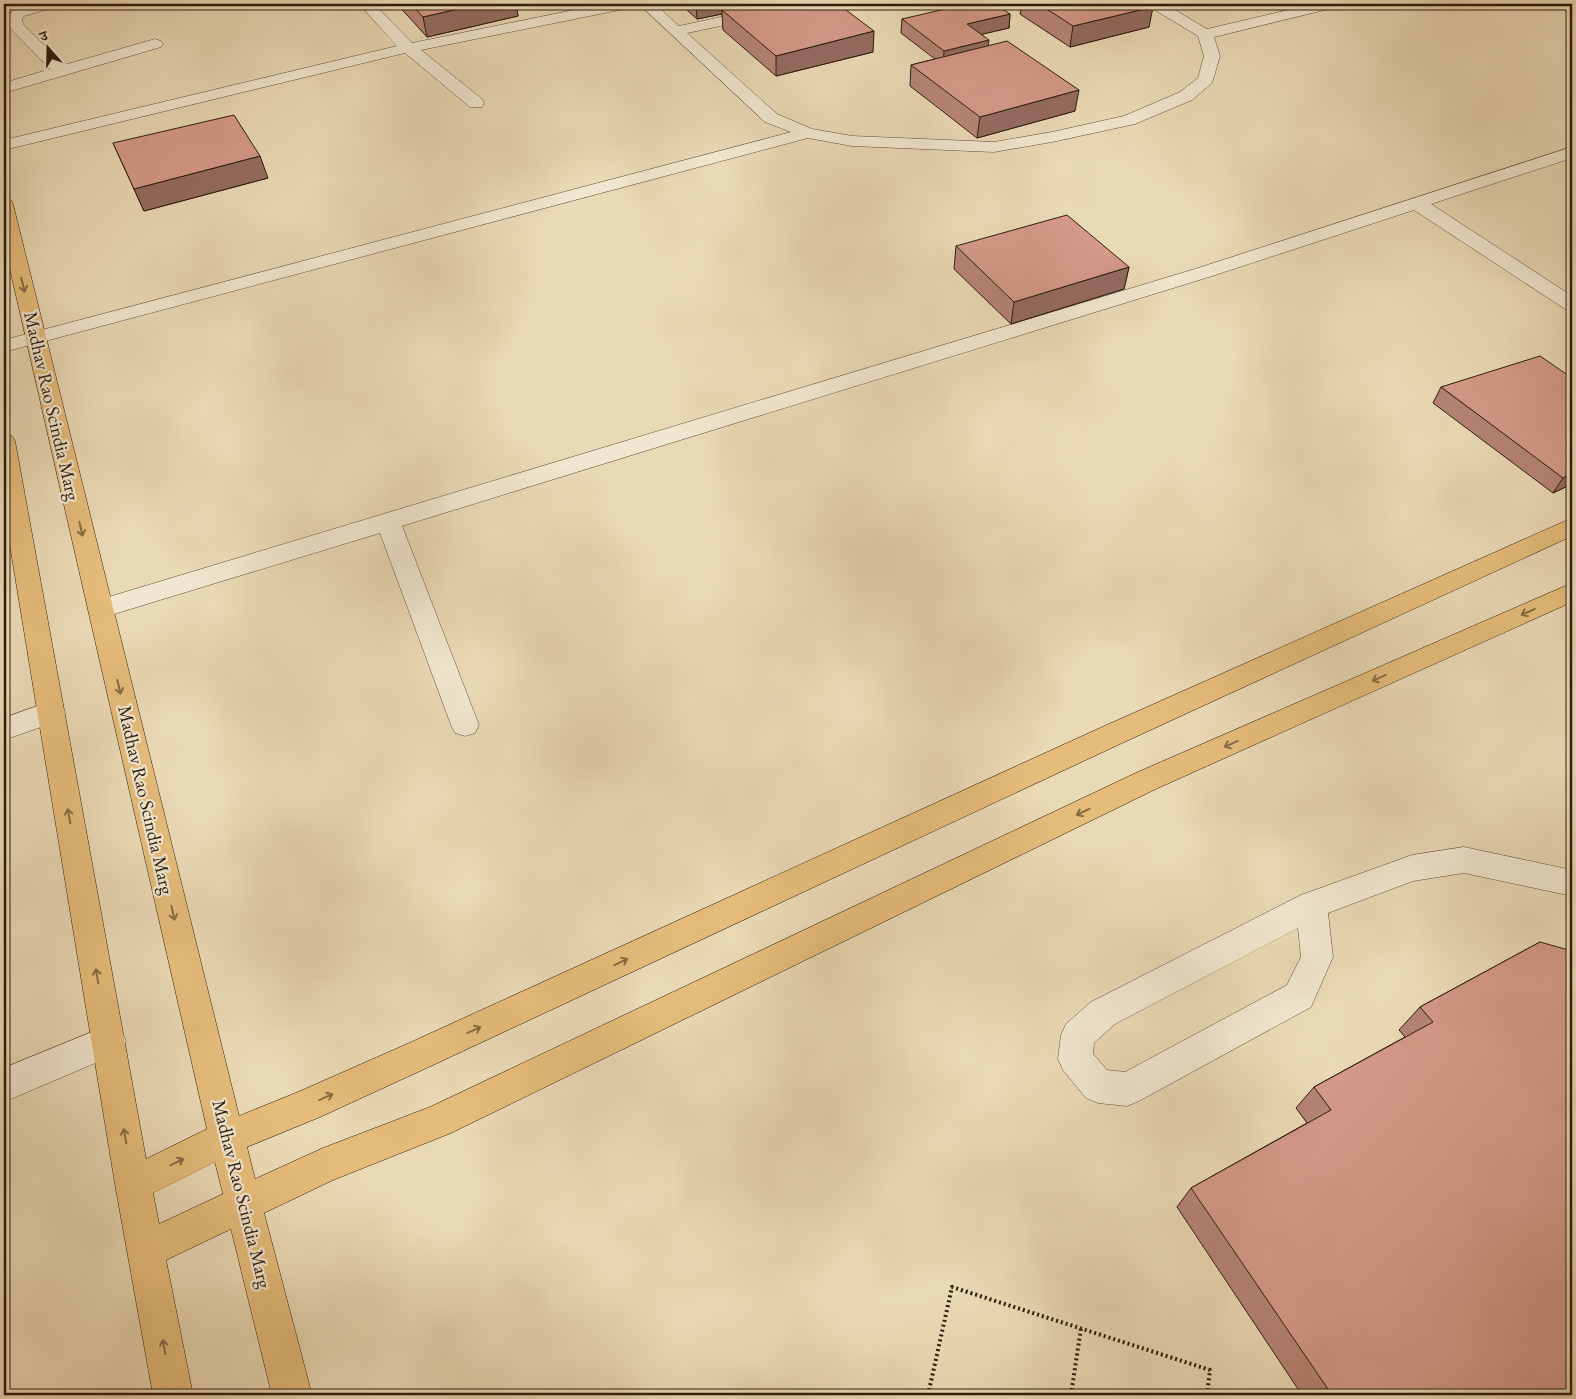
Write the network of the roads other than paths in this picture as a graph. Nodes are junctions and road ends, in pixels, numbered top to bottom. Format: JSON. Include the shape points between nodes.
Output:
{"nodes":[{"id":1,"x":50,"y":4,"type":"edge"},
{"id":2,"x":366,"y":4,"type":"edge"},
{"id":3,"x":624,"y":4,"type":"edge"},
{"id":4,"x":646,"y":4,"type":"edge"},
{"id":5,"x":802,"y":4,"type":"edge"},
{"id":6,"x":1155,"y":4,"type":"edge"},
{"id":7,"x":1332,"y":4,"type":"edge"},
{"id":8,"x":675,"y":31,"type":"junction"},
{"id":9,"x":1205,"y":34,"type":"junction"},
{"id":10,"x":155,"y":44,"type":"dead end"},
{"id":11,"x":408,"y":48,"type":"junction"},
{"id":12,"x":61,"y":71,"type":"junction"},
{"id":13,"x":4,"y":88,"type":"edge"},
{"id":14,"x":476,"y":103,"type":"dead end"},
{"id":15,"x":808,"y":133,"type":"junction"},
{"id":16,"x":4,"y":145,"type":"edge"},
{"id":17,"x":1572,"y":152,"type":"edge"},
{"id":18,"x":1417,"y":203,"type":"junction"},
{"id":19,"x":4,"y":204,"type":"edge"},
{"id":20,"x":1572,"y":305,"type":"edge"},
{"id":21,"x":36,"y":338,"type":"junction"},
{"id":22,"x":4,"y":346,"type":"edge"},
{"id":23,"x":4,"y":442,"type":"edge"},
{"id":24,"x":388,"y":522,"type":"junction"},
{"id":25,"x":1572,"y":526,"type":"edge"},
{"id":26,"x":1572,"y":592,"type":"edge"},
{"id":27,"x":100,"y":609,"type":"junction"},
{"id":28,"x":51,"y":712,"type":"junction"},
{"id":29,"x":465,"y":725,"type":"dead end"},
{"id":30,"x":4,"y":729,"type":"edge"},
{"id":31,"x":1572,"y":883,"type":"edge"},
{"id":32,"x":1312,"y":905,"type":"junction"},
{"id":33,"x":109,"y":1042,"type":"junction"},
{"id":34,"x":4,"y":1085,"type":"edge"},
{"id":35,"x":227,"y":1138,"type":"junction"},
{"id":36,"x":133,"y":1184,"type":"junction"},
{"id":37,"x":244,"y":1204,"type":"junction"},
{"id":38,"x":146,"y":1250,"type":"junction"},
{"id":39,"x":173,"y":1395,"type":"edge"},
{"id":40,"x":292,"y":1395,"type":"edge"}],
"edges":[{"from":1,"to":12,"type":"street","via":[[14,18],[15,24]]},
{"from":2,"to":11,"type":"street"},
{"from":3,"to":11,"type":"street"},
{"from":4,"to":8,"type":"street"},
{"from":5,"to":8,"type":"street"},
{"from":6,"to":9,"type":"street"},
{"from":7,"to":9,"type":"street"},
{"from":8,"to":15,"type":"street","via":[[771,118]]},
{"from":9,"to":15,"type":"street","via":[[1212,56],[1206,80],[1186,96],[1129,120],[994,147],[862,141]]},
{"from":10,"to":12,"type":"street"},
{"from":11,"to":14,"type":"street"},
{"from":11,"to":16,"type":"street"},
{"from":12,"to":13,"type":"street"},
{"from":15,"to":21,"type":"street"},
{"from":17,"to":18,"type":"street"},
{"from":18,"to":20,"type":"street"},
{"from":18,"to":24,"type":"street","via":[[1202,273]]},
{"from":19,"to":21,"type":"main road","name":"Madhav Rao Scindia Marg","one_way":true},
{"from":21,"to":22,"type":"street"},
{"from":21,"to":27,"type":"main road","name":"Madhav Rao Scindia Marg","one_way":true},
{"from":23,"to":28,"type":"main road"},
{"from":24,"to":27,"type":"street"},
{"from":24,"to":29,"type":"street"},
{"from":35,"to":25,"type":"main road","one_way":true,"via":[[419,1055]]},
{"from":26,"to":37,"type":"main road","one_way":true,"via":[[1148,780],[439,1120],[323,1166]]},
{"from":27,"to":35,"type":"main road","name":"Madhav Rao Scindia Marg","one_way":true},
{"from":28,"to":30,"type":"street"},
{"from":33,"to":28,"type":"main road","one_way":true},
{"from":31,"to":32,"type":"street","via":[[1464,860],[1412,868]]},
{"from":32,"to":32,"type":"street","via":[[1103,1013],[1078,1035],[1075,1059],[1098,1086],[1127,1089],[1300,996],[1318,957]]},
{"from":33,"to":34,"type":"street"},
{"from":36,"to":33,"type":"main road","one_way":true},
{"from":36,"to":35,"type":"main road","one_way":true},
{"from":35,"to":37,"type":"main road","name":"Madhav Rao Scindia Marg"},
{"from":36,"to":38,"type":"main road"},
{"from":37,"to":38,"type":"main road"},
{"from":37,"to":40,"type":"main road","name":"Madhav Rao Scindia Marg"},
{"from":39,"to":38,"type":"main road","one_way":true}]}
